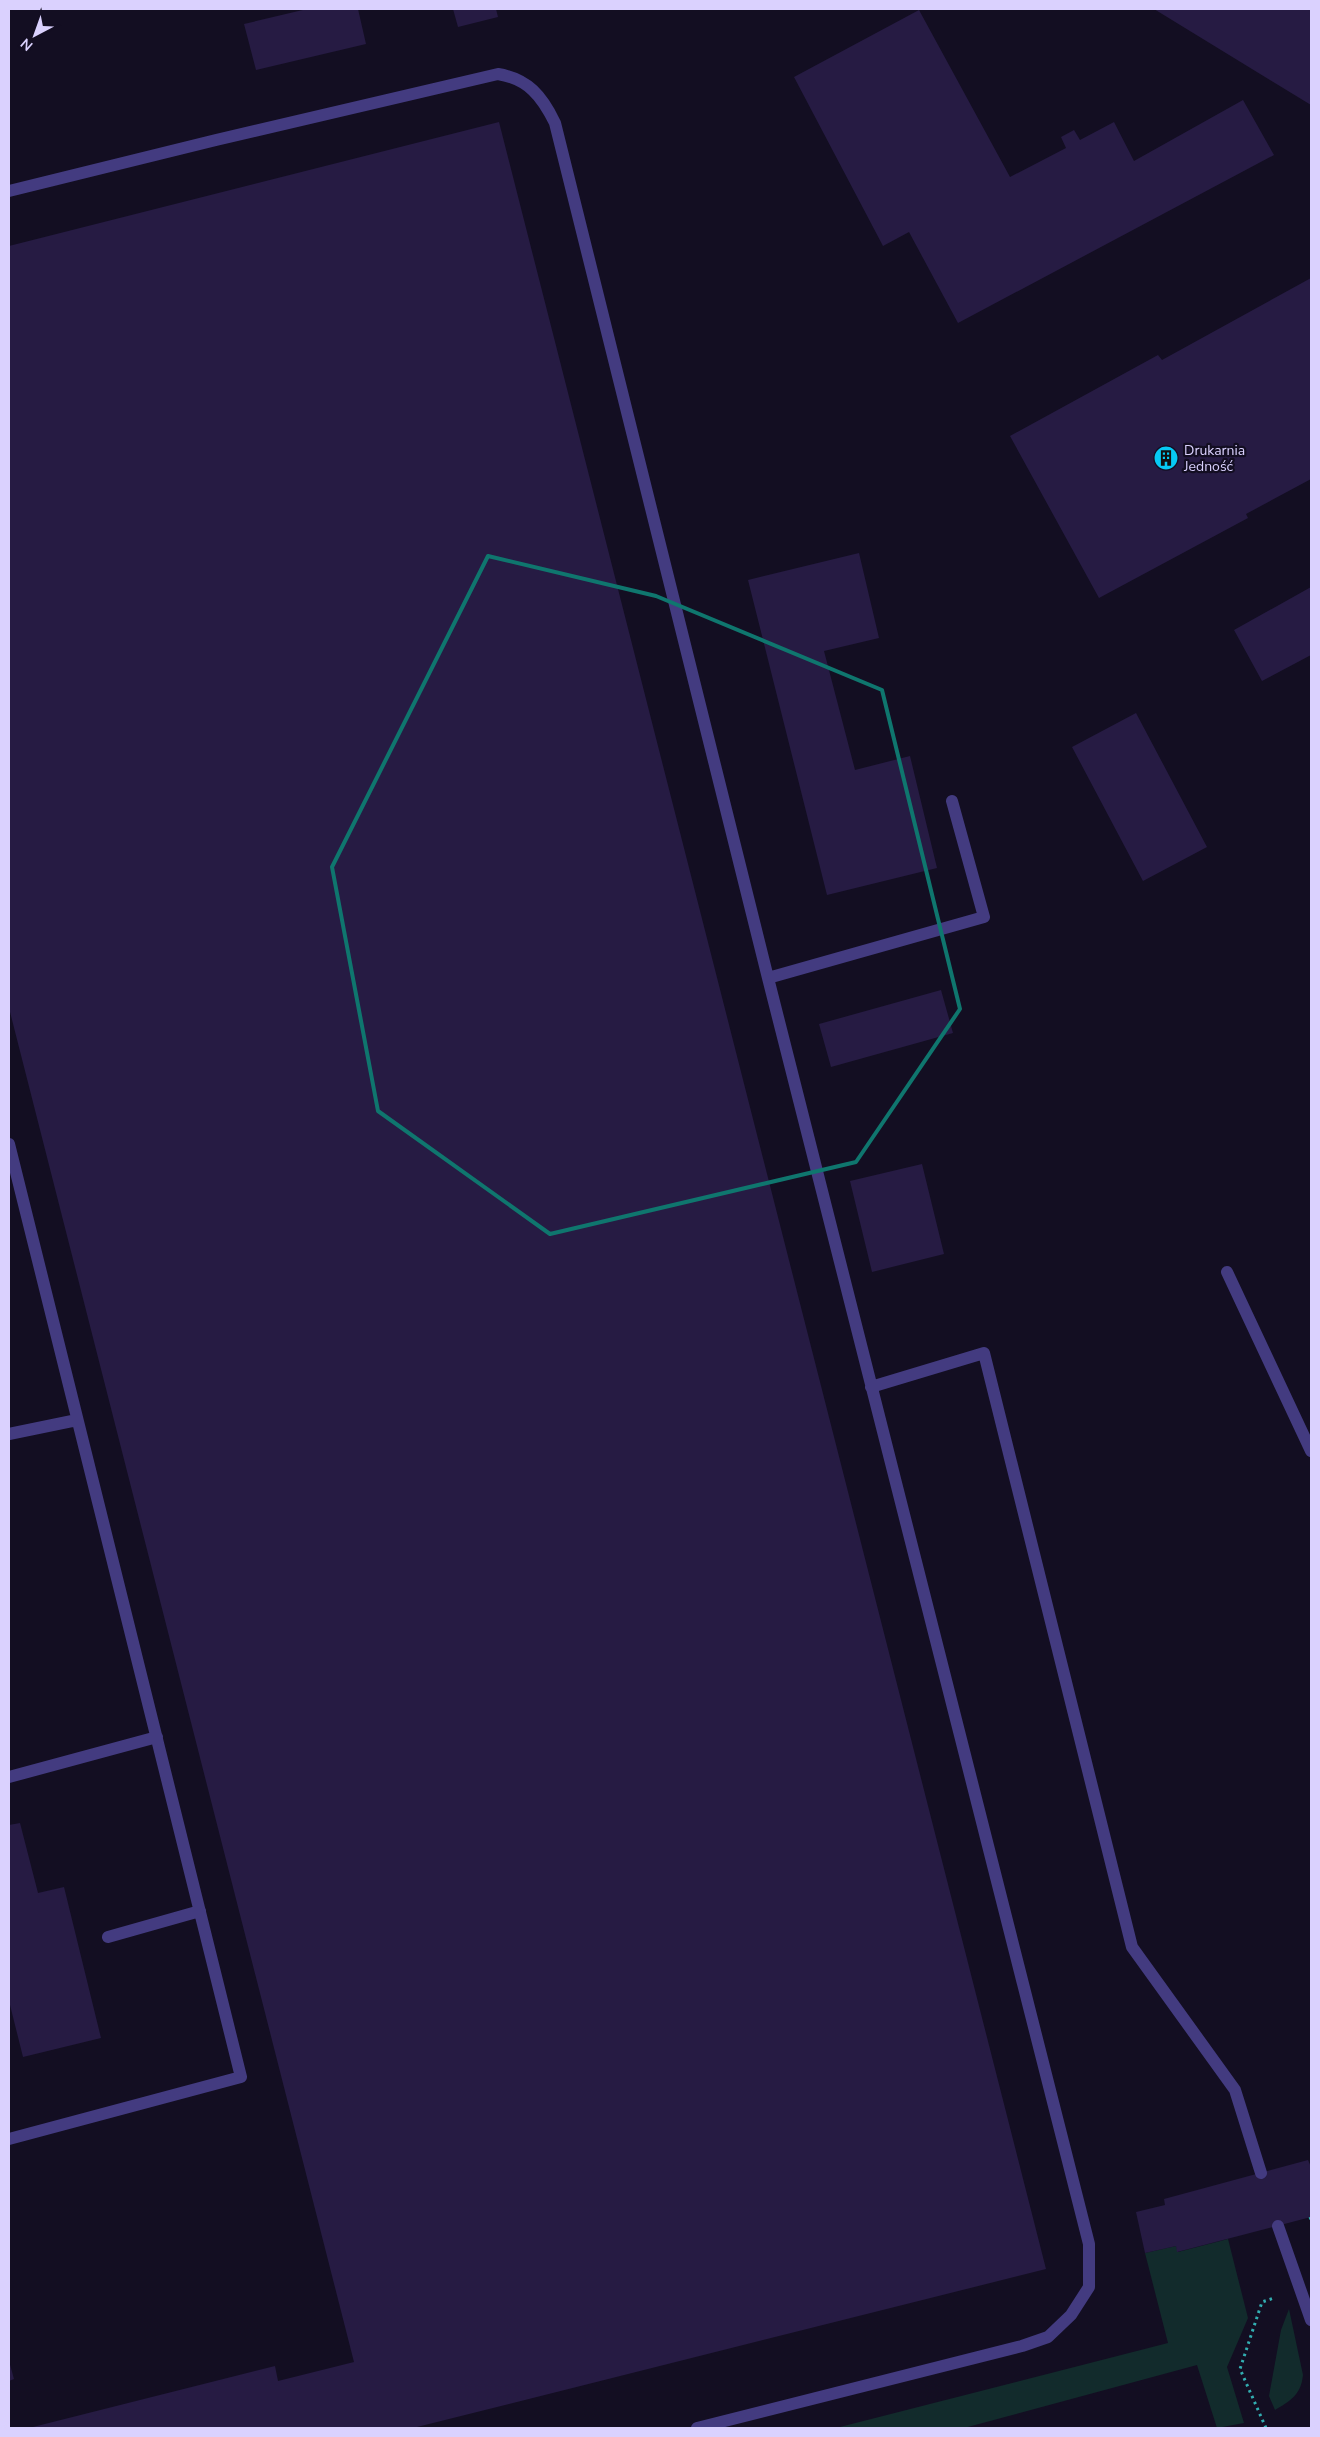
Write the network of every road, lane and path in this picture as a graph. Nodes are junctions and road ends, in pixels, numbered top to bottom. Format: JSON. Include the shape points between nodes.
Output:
{"nodes":[{"id":1,"x":9,"y":192,"type":"edge"},
{"id":2,"x":952,"y":801,"type":"dead end"},
{"id":3,"x":768,"y":978,"type":"junction"},
{"id":4,"x":10,"y":1151,"type":"edge"},
{"id":5,"x":1227,"y":1272,"type":"dead end"},
{"id":6,"x":871,"y":1387,"type":"junction"},
{"id":7,"x":77,"y":1420,"type":"junction"},
{"id":8,"x":9,"y":1434,"type":"edge"},
{"id":9,"x":1311,"y":1451,"type":"edge"},
{"id":10,"x":157,"y":1737,"type":"junction"},
{"id":11,"x":9,"y":1776,"type":"edge"},
{"id":12,"x":200,"y":1911,"type":"junction"},
{"id":13,"x":108,"y":1937,"type":"dead end"},
{"id":14,"x":9,"y":2139,"type":"edge"},
{"id":15,"x":1261,"y":2173,"type":"dead end"},
{"id":16,"x":1278,"y":2226,"type":"dead end"},
{"id":17,"x":1301,"y":2290,"type":"junction"},
{"id":18,"x":1311,"y":2320,"type":"edge"},
{"id":19,"x":697,"y":2428,"type":"edge"},
{"id":20,"x":1266,"y":2428,"type":"edge"}],
"edges":[{"from":1,"to":3,"type":"lane","via":[[498,74],[515,77],[528,85],[555,123]]},
{"from":2,"to":3,"type":"lane","via":[[984,917]]},
{"from":3,"to":6,"type":"lane"},
{"from":4,"to":7,"type":"lane"},
{"from":5,"to":9,"type":"lane"},
{"from":6,"to":15,"type":"lane","via":[[984,1353],[1132,1947],[1235,2090]]},
{"from":6,"to":19,"type":"lane","via":[[1088,2244],[1089,2287],[1071,2315],[1048,2337]]},
{"from":7,"to":8,"type":"lane"},
{"from":7,"to":10,"type":"lane"},
{"from":10,"to":11,"type":"lane"},
{"from":10,"to":12,"type":"lane"},
{"from":12,"to":13,"type":"lane"},
{"from":12,"to":14,"type":"lane","via":[[242,2077]]},
{"from":16,"to":17,"type":"lane"},
{"from":17,"to":18,"type":"lane"},
{"from":17,"to":20,"type":"path","via":[[1262,2302],[1240,2369]]}]}
